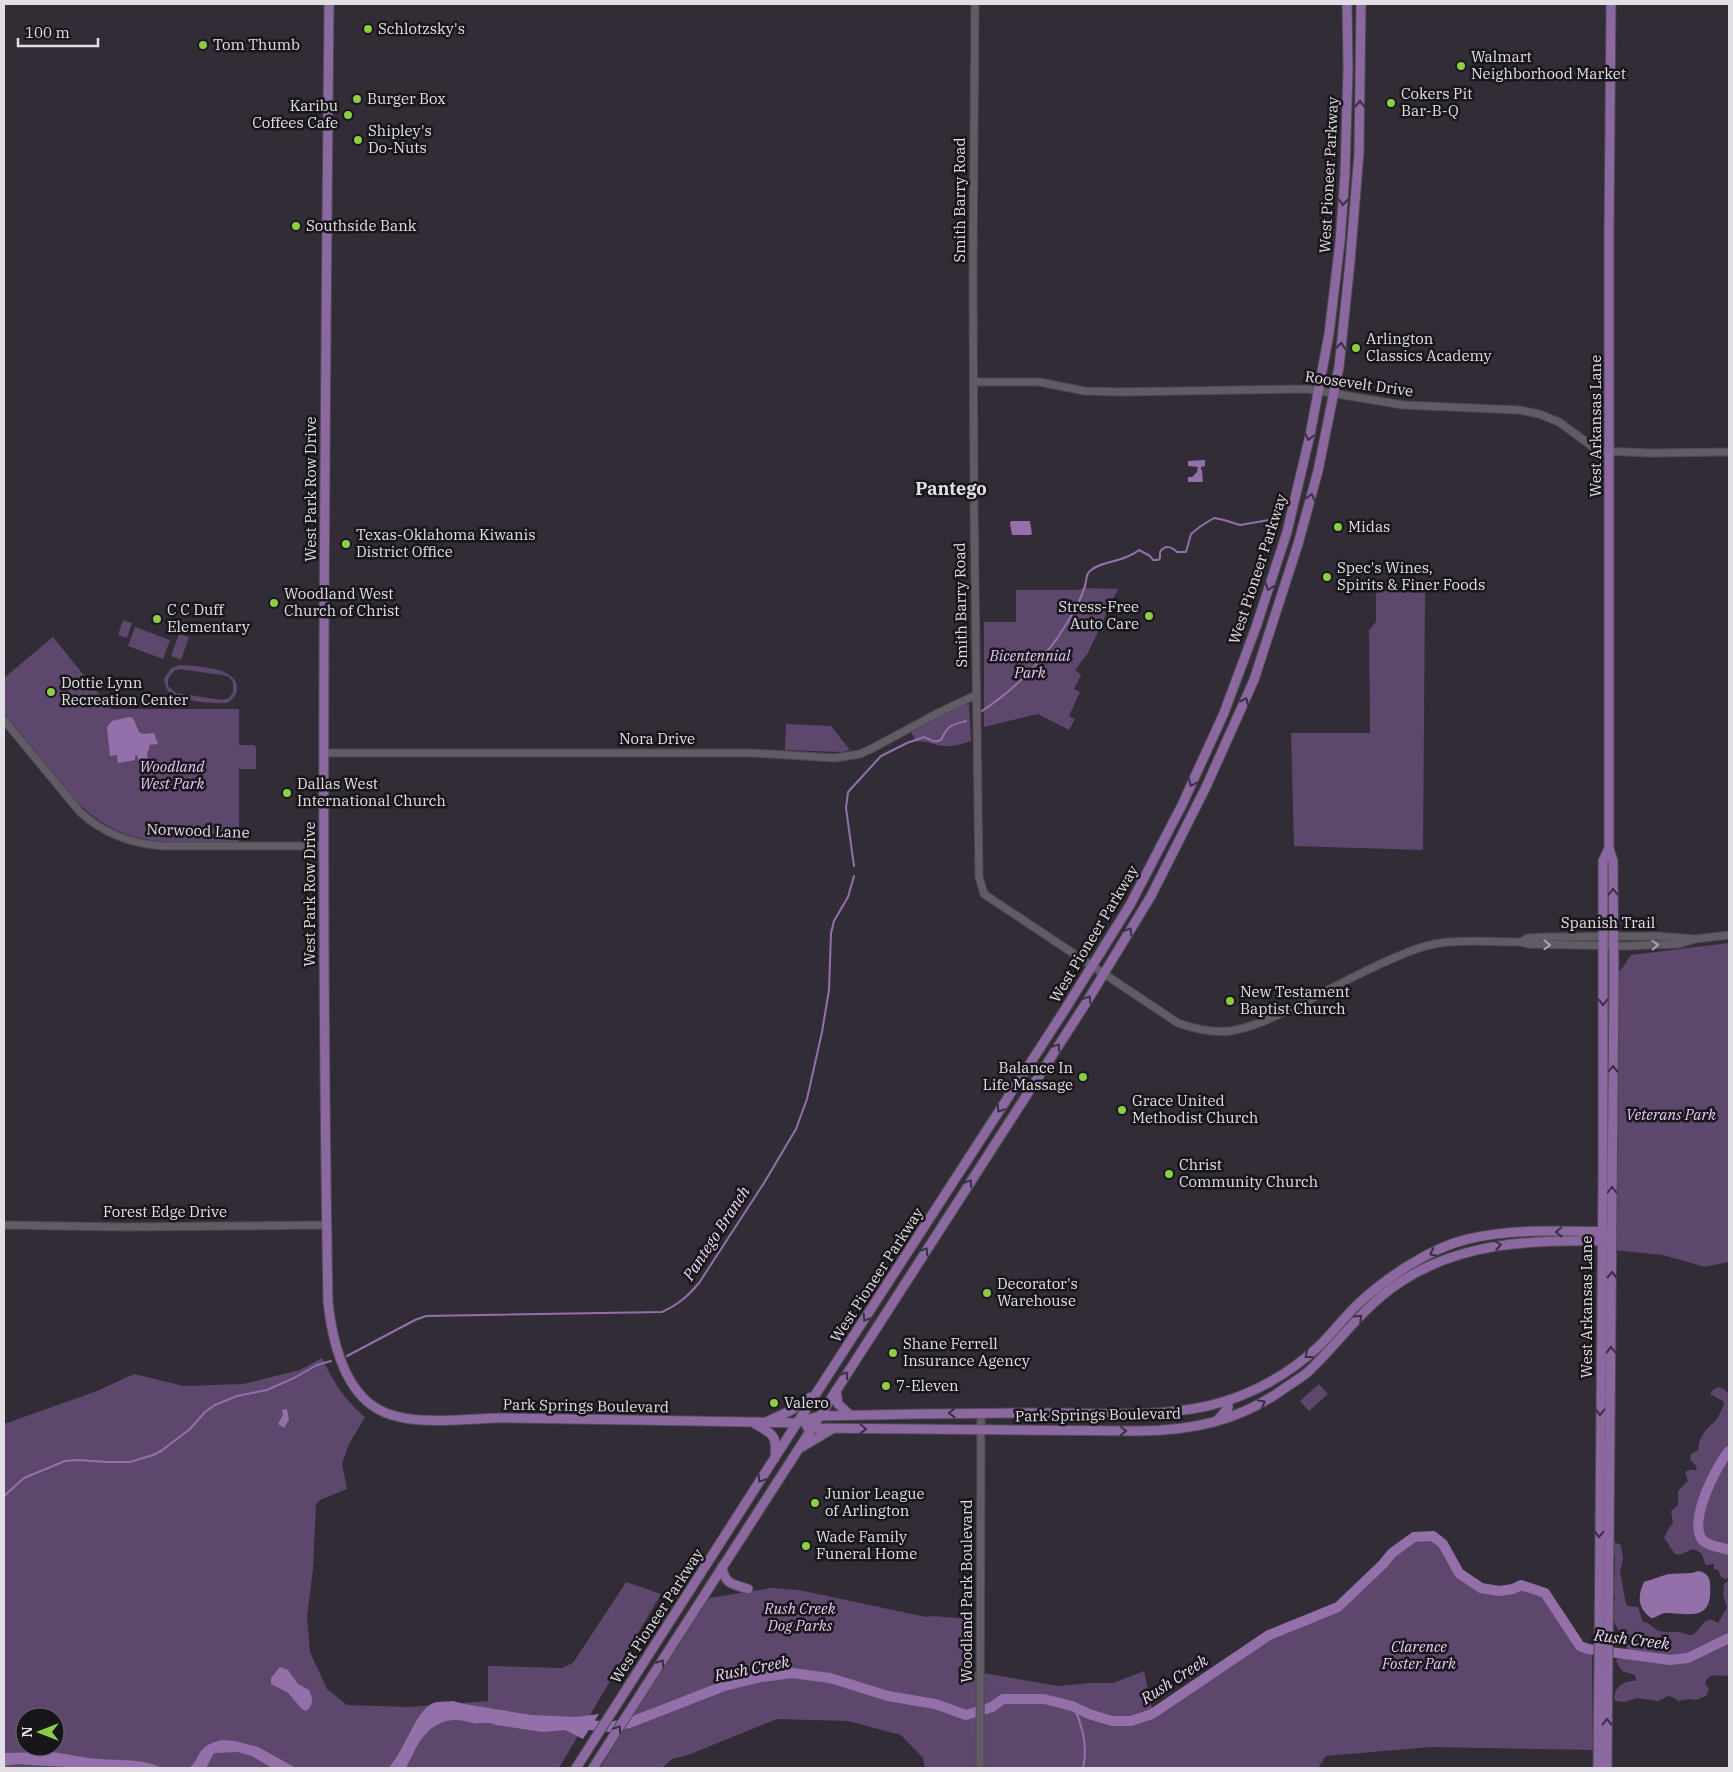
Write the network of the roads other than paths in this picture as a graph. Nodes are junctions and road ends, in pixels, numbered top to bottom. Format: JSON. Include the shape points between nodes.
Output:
{"nodes":[{"id":1,"x":329,"y":4,"type":"edge"},
{"id":2,"x":975,"y":4,"type":"edge"},
{"id":3,"x":1347,"y":4,"type":"edge"},
{"id":4,"x":1362,"y":4,"type":"edge"},
{"id":5,"x":1611,"y":4,"type":"edge"},
{"id":6,"x":974,"y":382,"type":"junction"},
{"id":7,"x":1318,"y":391,"type":"junction"},
{"id":8,"x":1334,"y":394,"type":"junction"},
{"id":9,"x":1610,"y":452,"type":"junction"},
{"id":10,"x":1729,"y":452,"type":"edge"},
{"id":11,"x":976,"y":695,"type":"junction"},
{"id":12,"x":4,"y":720,"type":"edge"},
{"id":13,"x":324,"y":753,"type":"junction"},
{"id":14,"x":323,"y":846,"type":"junction"},
{"id":15,"x":1609,"y":848,"type":"junction"},
{"id":16,"x":1729,"y":935,"type":"edge"},
{"id":17,"x":1603,"y":936,"type":"junction"},
{"id":18,"x":1614,"y":936,"type":"junction"},
{"id":19,"x":1695,"y":938,"type":"junction"},
{"id":20,"x":1521,"y":942,"type":"junction"},
{"id":21,"x":1603,"y":946,"type":"junction"},
{"id":22,"x":1614,"y":946,"type":"junction"},
{"id":23,"x":1093,"y":966,"type":"junction"},
{"id":24,"x":1104,"y":973,"type":"junction"},
{"id":25,"x":1254,"y":1024,"type":"joint"},
{"id":26,"x":4,"y":1225,"type":"edge"},
{"id":27,"x":326,"y":1225,"type":"junction"},
{"id":28,"x":1601,"y":1236,"type":"junction"},
{"id":29,"x":1612,"y":1236,"type":"junction"},
{"id":30,"x":836,"y":1390,"type":"junction"},
{"id":31,"x":817,"y":1392,"type":"junction"},
{"id":32,"x":1228,"y":1400,"type":"junction"},
{"id":33,"x":377,"y":1409,"type":"joint"},
{"id":34,"x":981,"y":1413,"type":"junction"},
{"id":35,"x":1074,"y":1413,"type":"junction"},
{"id":36,"x":898,"y":1414,"type":"junction"},
{"id":37,"x":818,"y":1416,"type":"junction"},
{"id":38,"x":850,"y":1416,"type":"junction"},
{"id":39,"x":753,"y":1422,"type":"junction"},
{"id":40,"x":764,"y":1422,"type":"junction"},
{"id":41,"x":1217,"y":1422,"type":"junction"},
{"id":42,"x":797,"y":1423,"type":"junction"},
{"id":43,"x":811,"y":1428,"type":"junction"},
{"id":44,"x":834,"y":1428,"type":"junction"},
{"id":45,"x":898,"y":1429,"type":"junction"},
{"id":46,"x":981,"y":1430,"type":"junction"},
{"id":47,"x":1074,"y":1430,"type":"junction"},
{"id":48,"x":796,"y":1452,"type":"junction"},
{"id":49,"x":775,"y":1458,"type":"junction"},
{"id":50,"x":722,"y":1567,"type":"junction"},
{"id":51,"x":748,"y":1589,"type":"dead end"},
{"id":52,"x":576,"y":1768,"type":"edge"},
{"id":53,"x":593,"y":1768,"type":"edge"},
{"id":54,"x":980,"y":1768,"type":"edge"},
{"id":55,"x":1598,"y":1768,"type":"edge"},
{"id":56,"x":1607,"y":1768,"type":"edge"}],
"edges":[{"from":1,"to":13,"type":"main road","name":"West Park Row Drive"},
{"from":2,"to":6,"type":"street","name":"Smith Barry Road"},
{"from":3,"to":7,"type":"main road","name":"West Pioneer Parkway","one_way":true,"via":[[1344,183],[1332,311]]},
{"from":8,"to":4,"type":"main road","name":"West Pioneer Parkway","one_way":true,"via":[[1359,153]]},
{"from":5,"to":9,"type":"main road","name":"West Arkansas Lane"},
{"from":6,"to":7,"type":"street","name":"Roosevelt Drive","via":[[1039,382],[1085,391],[1119,392]]},
{"from":6,"to":11,"type":"street","name":"Smith Barry Road"},
{"from":7,"to":8,"type":"street","name":"Roosevelt Drive"},
{"from":7,"to":23,"type":"main road","name":"West Pioneer Parkway","one_way":true,"via":[[1288,532],[1231,695],[1175,820]]},
{"from":8,"to":9,"type":"street","name":"Roosevelt Drive","via":[[1403,406],[1519,410],[1539,414],[1559,422],[1596,449]]},
{"from":24,"to":8,"type":"main road","name":"West Pioneer Parkway","one_way":true,"via":[[1151,896],[1206,787],[1254,680],[1298,544]]},
{"from":9,"to":10,"type":"street","name":"Roosevelt Drive"},
{"from":9,"to":15,"type":"main road","name":"West Arkansas Lane"},
{"from":11,"to":13,"type":"street","name":"Nora Drive","via":[[860,754],[835,758],[686,753]]},
{"from":11,"to":23,"type":"street","name":"Smith Barry Road","via":[[982,890]]},
{"from":12,"to":14,"type":"street","name":"Norwood Lane","via":[[80,812],[116,836],[157,846]]},
{"from":13,"to":14,"type":"main road","name":"West Park Row Drive"},
{"from":14,"to":27,"type":"main road","name":"West Park Row Drive"},
{"from":15,"to":17,"type":"main road","name":"West Arkansas Lane","via":[[1603,861]]},
{"from":18,"to":15,"type":"main road","name":"West Arkansas Lane","one_way":true,"via":[[1613,861]]},
{"from":16,"to":19,"type":"street","name":"Spanish Trail"},
{"from":17,"to":18,"type":"street","name":"Spanish Trail"},
{"from":17,"to":20,"type":"street","name":"Spanish Trail","via":[[1528,938]]},
{"from":17,"to":21,"type":"main road","name":"West Arkansas Lane"},
{"from":18,"to":19,"type":"street","name":"Spanish Trail"},
{"from":18,"to":22,"type":"main road","name":"West Arkansas Lane"},
{"from":22,"to":19,"type":"street","name":"Spanish Trail","one_way":true,"via":[[1679,944]]},
{"from":20,"to":21,"type":"street","name":"Spanish Trail","one_way":true},
{"from":20,"to":25,"type":"street","name":"Spanish Trail","via":[[1439,944],[1419,948]]},
{"from":21,"to":22,"type":"street","name":"Spanish Trail"},
{"from":21,"to":28,"type":"main road","name":"West Arkansas Lane","one_way":true},
{"from":29,"to":22,"type":"main road","name":"West Arkansas Lane","one_way":true},
{"from":23,"to":24,"type":"street","name":"Smith Barry Road"},
{"from":23,"to":31,"type":"main road","name":"West Pioneer Parkway","one_way":true},
{"from":24,"to":25,"type":"street","name":"Smith Barry Road","via":[[1178,1023],[1192,1028],[1223,1031]]},
{"from":30,"to":24,"type":"main road","name":"West Pioneer Parkway","one_way":true},
{"from":26,"to":27,"type":"street","name":"Forest Edge Drive"},
{"from":27,"to":33,"type":"main road","name":"West Park Row Drive","via":[[328,1302],[334,1340],[353,1386]]},
{"from":28,"to":29,"type":"main road","name":"Park Springs Boulevard"},
{"from":28,"to":32,"type":"main road","name":"Park Springs Boulevard","one_way":true,"via":[[1564,1231],[1494,1234],[1467,1239],[1438,1250],[1383,1282],[1318,1348],[1286,1372]]},
{"from":41,"to":28,"type":"main road","name":"Park Springs Boulevard","one_way":true,"via":[[1267,1401],[1308,1372],[1362,1314],[1398,1283],[1446,1258],[1511,1243]]},
{"from":28,"to":55,"type":"main road","name":"West Arkansas Lane","one_way":true},
{"from":56,"to":29,"type":"main road","name":"West Arkansas Lane","one_way":true},
{"from":30,"to":37,"type":"main road","name":"West Pioneer Parkway"},
{"from":30,"to":38,"type":"main road","via":[[838,1404]]},
{"from":31,"to":40,"type":"main road","via":[[790,1411]]},
{"from":31,"to":42,"type":"main road","name":"West Pioneer Parkway"},
{"from":32,"to":35,"type":"main road","name":"Park Springs Boulevard","via":[[1170,1413]]},
{"from":32,"to":41,"type":"main road","via":[[1228,1408]]},
{"from":33,"to":39,"type":"main road","name":"Park Springs Boulevard","via":[[414,1420],[500,1418]]},
{"from":34,"to":35,"type":"main road","name":"Park Springs Boulevard"},
{"from":34,"to":36,"type":"main road","name":"Park Springs Boulevard","one_way":true},
{"from":34,"to":46,"type":"street","name":"Woodland Park Boulevard"},
{"from":35,"to":47,"type":"main road"},
{"from":36,"to":38,"type":"main road","name":"Park Springs Boulevard"},
{"from":36,"to":45,"type":"main road"},
{"from":37,"to":38,"type":"main road","name":"Park Springs Boulevard"},
{"from":37,"to":42,"type":"main road","name":"Park Springs Boulevard"},
{"from":37,"to":43,"type":"main road","name":"West Pioneer Parkway"},
{"from":39,"to":40,"type":"main road","name":"Park Springs Boulevard"},
{"from":39,"to":49,"type":"main road","via":[[772,1434]]},
{"from":40,"to":42,"type":"main road","name":"Park Springs Boulevard"},
{"from":47,"to":41,"type":"main road","name":"Park Springs Boulevard","one_way":true,"via":[[1163,1431]]},
{"from":42,"to":43,"type":"main road","name":"Park Springs Boulevard"},
{"from":42,"to":49,"type":"main road","name":"West Pioneer Parkway"},
{"from":43,"to":44,"type":"main road","name":"Park Springs Boulevard"},
{"from":43,"to":48,"type":"main road","name":"West Pioneer Parkway"},
{"from":44,"to":45,"type":"main road","name":"Park Springs Boulevard","one_way":true},
{"from":44,"to":48,"type":"main road"},
{"from":45,"to":46,"type":"main road","name":"Park Springs Boulevard"},
{"from":46,"to":47,"type":"main road","name":"Park Springs Boulevard"},
{"from":46,"to":54,"type":"street","name":"Woodland Park Boulevard"},
{"from":48,"to":50,"type":"main road","name":"West Pioneer Parkway"},
{"from":49,"to":52,"type":"main road","name":"West Pioneer Parkway","one_way":true},
{"from":50,"to":51,"type":"main road","via":[[723,1576],[729,1582]]},
{"from":53,"to":50,"type":"main road","name":"West Pioneer Parkway","one_way":true}]}
